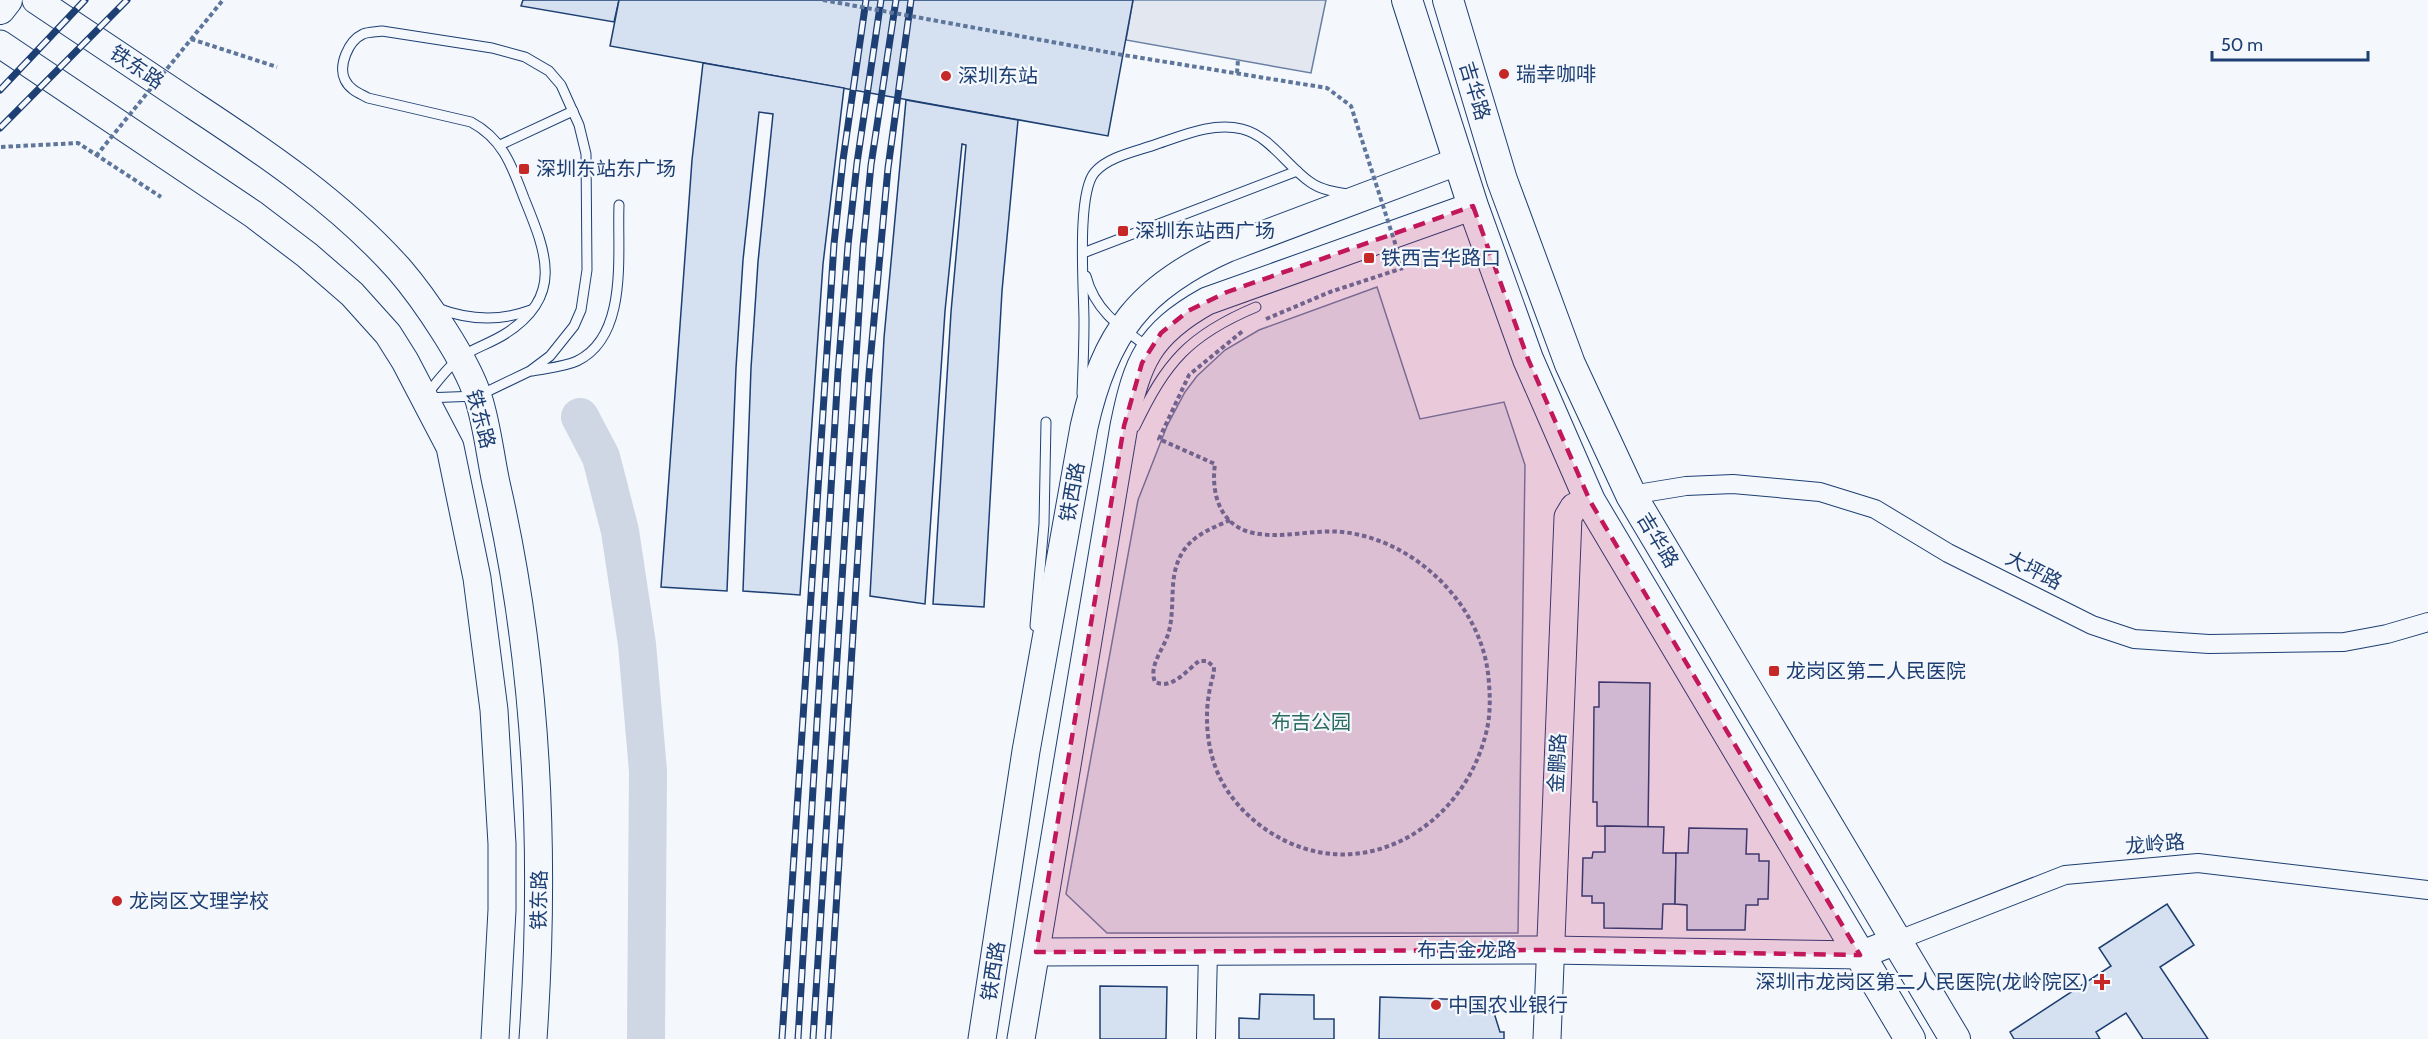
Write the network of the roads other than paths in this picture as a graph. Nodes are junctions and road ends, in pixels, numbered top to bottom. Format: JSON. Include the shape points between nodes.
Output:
{"nodes":[{"id":1,"x":7,"y":0,"type":"edge"},
{"id":2,"x":36,"y":0,"type":"edge"},
{"id":3,"x":1407,"y":0,"type":"edge"},
{"id":4,"x":1448,"y":0,"type":"edge"},
{"id":5,"x":0,"y":9,"type":"edge"},
{"id":6,"x":0,"y":44,"type":"edge"},
{"id":7,"x":573,"y":111,"type":"junction"},
{"id":8,"x":500,"y":145,"type":"junction"},
{"id":9,"x":1459,"y":161,"type":"junction"},
{"id":10,"x":1297,"y":171,"type":"junction"},
{"id":11,"x":1372,"y":194,"type":"junction"},
{"id":12,"x":619,"y":205,"type":"dead end"},
{"id":13,"x":1473,"y":206,"type":"junction"},
{"id":14,"x":1083,"y":253,"type":"junction"},
{"id":15,"x":420,"y":297,"type":"junction"},
{"id":16,"x":1256,"y":307,"type":"dead end"},
{"id":17,"x":533,"y":309,"type":"junction"},
{"id":18,"x":1122,"y":329,"type":"junction"},
{"id":19,"x":1150,"y":348,"type":"junction"},
{"id":20,"x":460,"y":358,"type":"junction"},
{"id":21,"x":530,"y":371,"type":"junction"},
{"id":22,"x":478,"y":396,"type":"junction"},
{"id":23,"x":424,"y":398,"type":"junction"},
{"id":24,"x":1046,"y":422,"type":"dead end"},
{"id":25,"x":1078,"y":463,"type":"junction"},
{"id":26,"x":1118,"y":465,"type":"junction"},
{"id":27,"x":1631,"y":495,"type":"junction"},
{"id":28,"x":1590,"y":501,"type":"junction"},
{"id":29,"x":2428,"y":622,"type":"edge"},
{"id":30,"x":1034,"y":641,"type":"dead end"},
{"id":31,"x":1034,"y":652,"type":"dead end"},
{"id":32,"x":1026,"y":751,"type":"junction"},
{"id":33,"x":2428,"y":890,"type":"edge"},
{"id":34,"x":1896,"y":940,"type":"junction"},
{"id":35,"x":1549,"y":950,"type":"junction"},
{"id":36,"x":1208,"y":951,"type":"junction"},
{"id":37,"x":1036,"y":952,"type":"junction"},
{"id":38,"x":1860,"y":955,"type":"junction"},
{"id":39,"x":495,"y":1039,"type":"edge"},
{"id":40,"x":533,"y":1039,"type":"edge"},
{"id":41,"x":982,"y":1039,"type":"edge"},
{"id":42,"x":1021,"y":1039,"type":"edge"},
{"id":43,"x":1206,"y":1039,"type":"edge"},
{"id":44,"x":1547,"y":1039,"type":"edge"},
{"id":45,"x":1910,"y":1039,"type":"edge"},
{"id":46,"x":1955,"y":1039,"type":"edge"}],
"edges":[{"from":1,"to":5,"type":"main road"},
{"from":2,"to":15,"type":"main road","name":"铁东路","via":[[330,202],[377,246]]},
{"from":3,"to":9,"type":"main road","name":"吉华路"},
{"from":4,"to":27,"type":"main road","name":"吉华路","via":[[1502,180],[1566,353]]},
{"from":6,"to":23,"type":"main road","name":"铁东路","via":[[253,214],[323,269],[388,334]]},
{"from":7,"to":8,"type":"lane"},
{"from":7,"to":8,"type":"lane","via":[[561,85],[549,71],[525,57],[382,31],[362,34],[351,45],[343,63],[344,79],[352,90],[390,105],[471,122],[487,130]]},
{"from":7,"to":21,"type":"lane","via":[[586,154],[584,293],[574,326],[550,356]]},
{"from":8,"to":17,"type":"lane","via":[[543,243],[545,285]]},
{"from":9,"to":11,"type":"main road","name":"铁西路"},
{"from":9,"to":13,"type":"main road","name":"吉华路"},
{"from":10,"to":11,"type":"lane","via":[[1324,189]]},
{"from":10,"to":14,"type":"lane"},
{"from":10,"to":14,"type":"lane","via":[[1261,138],[1228,128],[1193,132],[1115,160],[1099,168],[1089,183]]},
{"from":11,"to":18,"type":"main road","name":"铁西路","via":[[1197,261],[1151,295]]},
{"from":12,"to":21,"type":"lane","via":[[616,300],[607,334],[577,361]]},
{"from":13,"to":19,"type":"main road","name":"铁西路","via":[[1207,301],[1175,320]]},
{"from":13,"to":28,"type":"main road","name":"吉华路","via":[[1533,372]]},
{"from":14,"to":18,"type":"lane","via":[[1094,298]]},
{"from":14,"to":25,"type":"lane","via":[[1084,353]]},
{"from":15,"to":17,"type":"lane","via":[[436,308],[470,318],[504,318]]},
{"from":15,"to":20,"type":"main road","name":"铁东路"},
{"from":16,"to":26,"type":"lane","via":[[1215,326],[1183,349],[1152,393]]},
{"from":17,"to":20,"type":"lane","via":[[506,334]]},
{"from":18,"to":19,"type":"lane"},
{"from":18,"to":25,"type":"main road","name":"铁西路","via":[[1095,383]]},
{"from":19,"to":26,"type":"main road","name":"铁西路","via":[[1130,399]]},
{"from":20,"to":22,"type":"main road","name":"铁东路"},
{"from":20,"to":23,"type":"lane"},
{"from":21,"to":22,"type":"lane"},
{"from":22,"to":23,"type":"lane"},
{"from":22,"to":40,"type":"main road","name":"铁东路","via":[[514,572],[532,707],[540,911]]},
{"from":23,"to":39,"type":"main road","name":"铁东路","via":[[450,447],[477,578],[492,688],[502,844]]},
{"from":24,"to":30,"type":"lane","via":[[1044,524]]},
{"from":25,"to":32,"type":"main road","name":"铁西路"},
{"from":26,"to":37,"type":"main road","name":"铁西路"},
{"from":27,"to":29,"type":"street","name":"大坪路","via":[[1686,486],[1733,484],[1820,492],[1875,509],[1958,558],[2092,625],[2134,639],[2209,644],[2344,642]]},
{"from":27,"to":34,"type":"main road","name":"吉华路"},
{"from":28,"to":35,"type":"main road","name":"金鹏路","via":[[1574,507],[1568,518]]},
{"from":28,"to":38,"type":"main road","name":"吉华路"},
{"from":31,"to":32,"type":"lane"},
{"from":32,"to":41,"type":"main road","name":"铁西路"},
{"from":33,"to":34,"type":"street","name":"龙岭路","via":[[2198,863],[2065,875]]},
{"from":34,"to":38,"type":"main road","name":"布吉金龙路"},
{"from":34,"to":46,"type":"main road","name":"吉华路"},
{"from":35,"to":36,"type":"main road","name":"布吉金龙路"},
{"from":35,"to":38,"type":"main road","name":"布吉金龙路"},
{"from":35,"to":44,"type":"main road","name":"金鹏路"},
{"from":36,"to":37,"type":"main road","name":"布吉金龙路"},
{"from":36,"to":43,"type":"street"},
{"from":37,"to":42,"type":"main road","name":"铁西路"},
{"from":38,"to":45,"type":"main road","name":"吉华路"}]}
